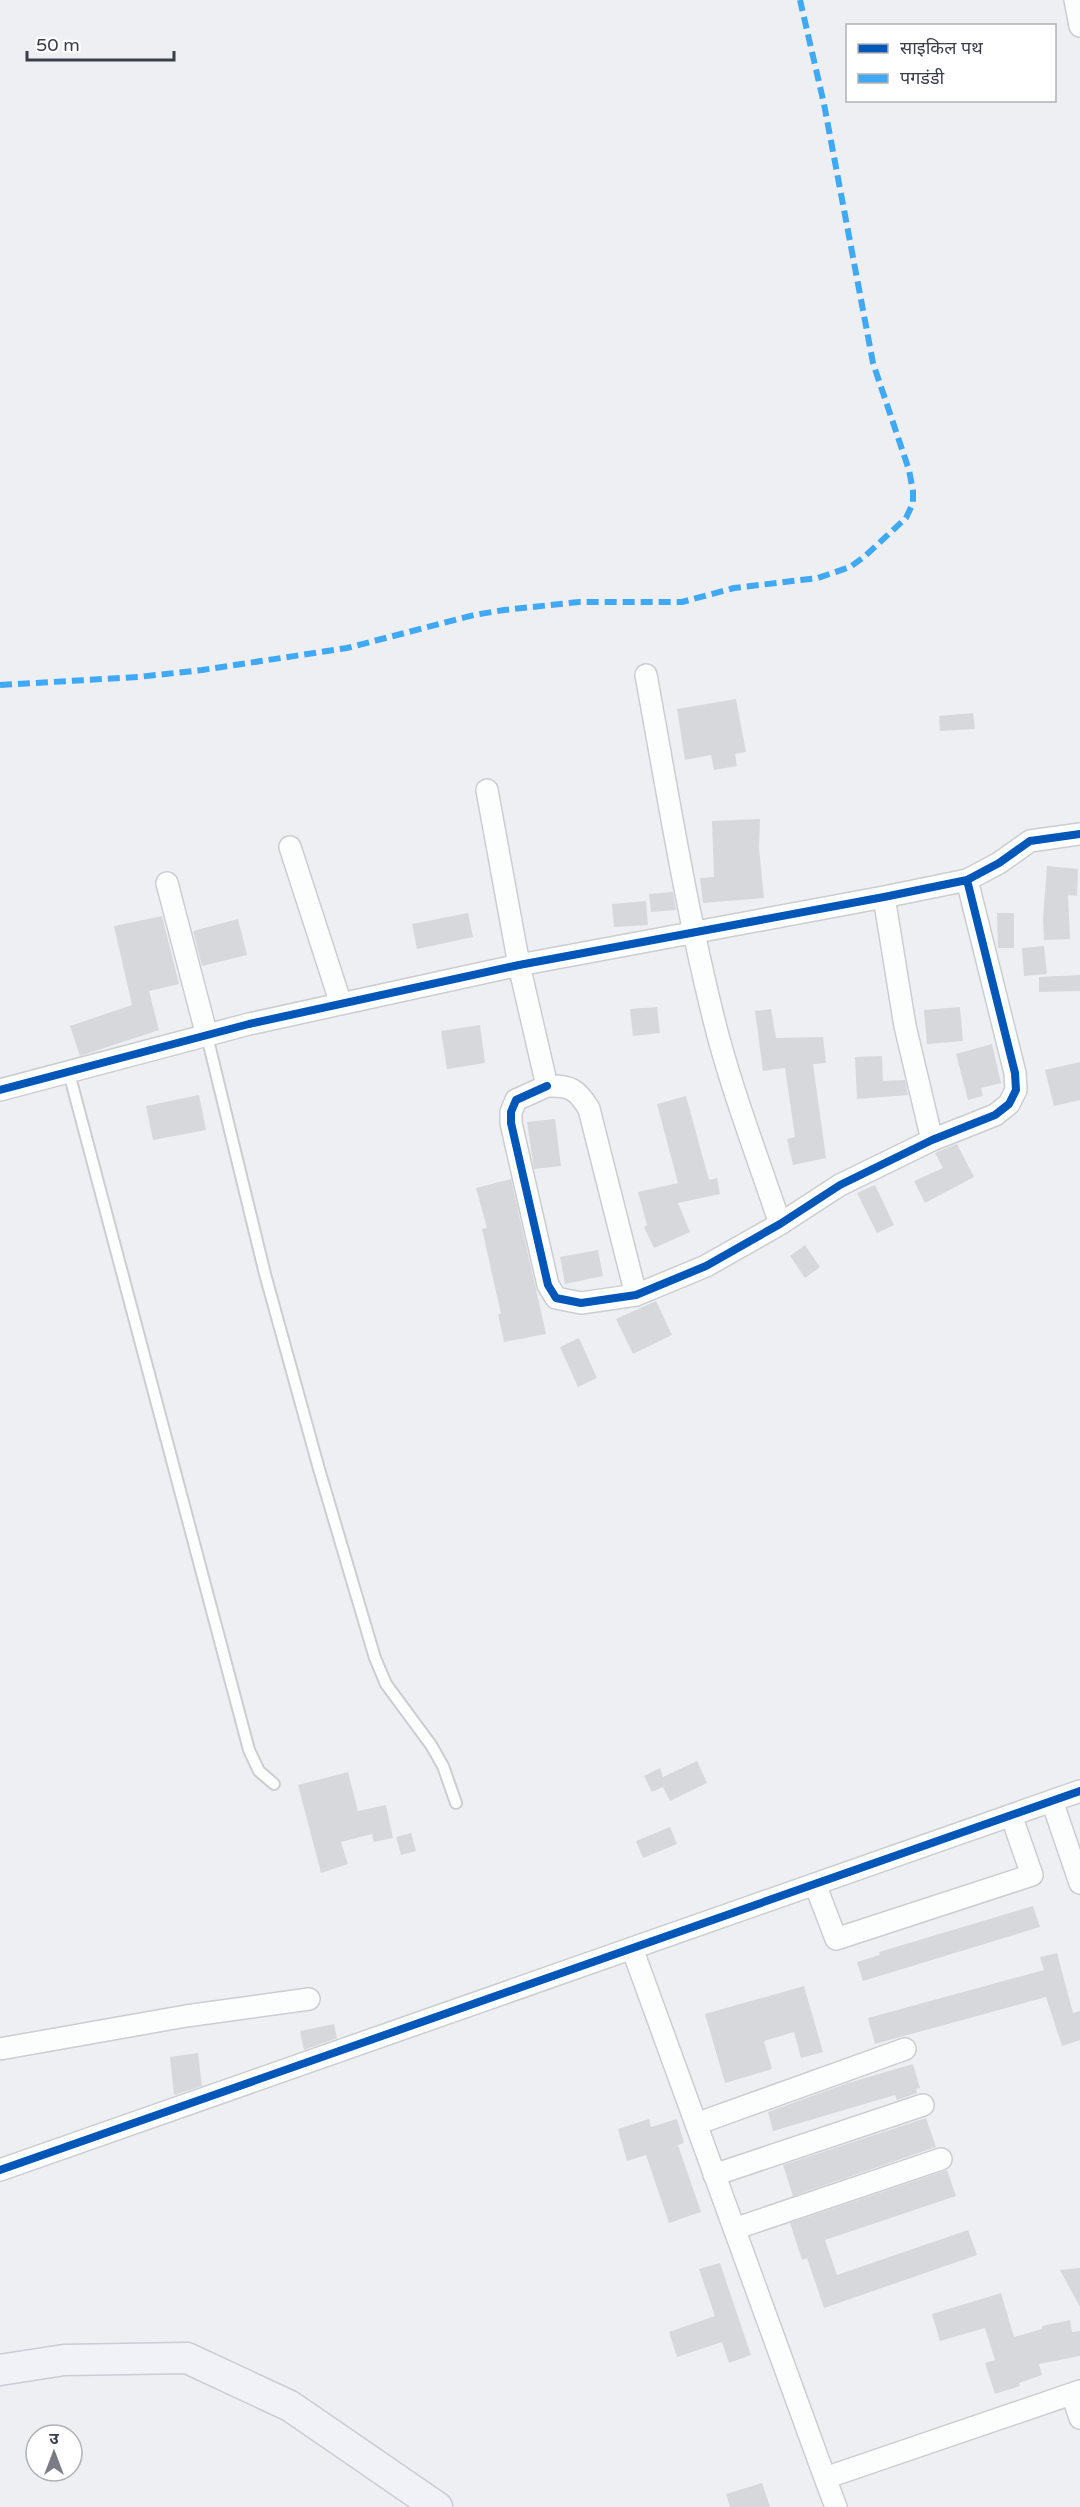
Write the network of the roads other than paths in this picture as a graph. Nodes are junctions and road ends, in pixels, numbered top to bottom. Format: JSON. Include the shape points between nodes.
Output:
{"nodes":[{"id":1,"x":1075,"y":0,"type":"edge"},
{"id":2,"x":1080,"y":26,"type":"edge"},
{"id":3,"x":646,"y":675,"type":"dead end"},
{"id":4,"x":487,"y":790,"type":"dead end"},
{"id":5,"x":1080,"y":834,"type":"edge"},
{"id":6,"x":290,"y":847,"type":"dead end"},
{"id":7,"x":967,"y":880,"type":"junction"},
{"id":8,"x":167,"y":883,"type":"dead end"},
{"id":9,"x":884,"y":897,"type":"junction"},
{"id":10,"x":693,"y":933,"type":"junction"},
{"id":11,"x":519,"y":965,"type":"junction"},
{"id":12,"x":341,"y":1004,"type":"junction"},
{"id":13,"x":207,"y":1036,"type":"junction"},
{"id":14,"x":69,"y":1073,"type":"junction"},
{"id":15,"x":547,"y":1086,"type":"junction"},
{"id":16,"x":0,"y":1090,"type":"edge"},
{"id":17,"x":932,"y":1140,"type":"junction"},
{"id":18,"x":780,"y":1224,"type":"junction"},
{"id":19,"x":636,"y":1295,"type":"junction"},
{"id":20,"x":274,"y":1784,"type":"dead end"},
{"id":21,"x":1080,"y":1791,"type":"edge"},
{"id":22,"x":1052,"y":1801,"type":"junction"},
{"id":23,"x":456,"y":1803,"type":"dead end"},
{"id":24,"x":1011,"y":1815,"type":"junction"},
{"id":25,"x":1080,"y":1883,"type":"edge"},
{"id":26,"x":815,"y":1884,"type":"junction"},
{"id":27,"x":632,"y":1948,"type":"junction"},
{"id":28,"x":309,"y":1999,"type":"dead end"},
{"id":29,"x":0,"y":2049,"type":"edge"},
{"id":30,"x":905,"y":2049,"type":"dead end"},
{"id":31,"x":923,"y":2104,"type":"dead end"},
{"id":32,"x":696,"y":2124,"type":"junction"},
{"id":33,"x":941,"y":2159,"type":"dead end"},
{"id":34,"x":0,"y":2170,"type":"edge"},
{"id":35,"x":714,"y":2175,"type":"junction"},
{"id":36,"x":734,"y":2229,"type":"junction"},
{"id":37,"x":0,"y":2370,"type":"edge"},
{"id":38,"x":1076,"y":2392,"type":"edge"},
{"id":39,"x":1080,"y":2418,"type":"edge"},
{"id":40,"x":825,"y":2478,"type":"junction"},
{"id":41,"x":437,"y":2507,"type":"edge"},
{"id":42,"x":836,"y":2507,"type":"edge"}],
"edges":[{"from":1,"to":2,"type":"street"},
{"from":3,"to":10,"type":"street"},
{"from":4,"to":11,"type":"street"},
{"from":5,"to":7,"type":"street","via":[[1030,841]]},
{"from":6,"to":12,"type":"street"},
{"from":7,"to":9,"type":"street"},
{"from":7,"to":17,"type":"street","via":[[1016,1090],[1010,1104],[994,1115]]},
{"from":8,"to":13,"type":"street"},
{"from":9,"to":10,"type":"street"},
{"from":9,"to":17,"type":"street","via":[[905,1026]]},
{"from":10,"to":11,"type":"street"},
{"from":10,"to":18,"type":"street","via":[[727,1069]]},
{"from":11,"to":12,"type":"street"},
{"from":11,"to":15,"type":"street"},
{"from":12,"to":13,"type":"street"},
{"from":13,"to":14,"type":"street"},
{"from":13,"to":23,"type":"lane","via":[[265,1274],[375,1658],[386,1684],[443,1766]]},
{"from":14,"to":16,"type":"street"},
{"from":14,"to":20,"type":"lane","via":[[249,1750],[260,1771]]},
{"from":15,"to":19,"type":"street","via":[[572,1090],[581,1095],[589,1109]]},
{"from":15,"to":19,"type":"street","via":[[516,1100],[511,1123],[548,1285],[556,1298],[581,1304]]},
{"from":17,"to":18,"type":"street","via":[[840,1185]]},
{"from":18,"to":19,"type":"street","via":[[706,1266]]},
{"from":21,"to":22,"type":"street"},
{"from":22,"to":24,"type":"street"},
{"from":22,"to":25,"type":"street"},
{"from":24,"to":26,"type":"street"},
{"from":24,"to":26,"type":"street","via":[[1032,1875],[836,1939]]},
{"from":26,"to":27,"type":"street"},
{"from":27,"to":32,"type":"street"},
{"from":27,"to":34,"type":"street"},
{"from":28,"to":29,"type":"street"},
{"from":30,"to":32,"type":"street"},
{"from":31,"to":35,"type":"street"},
{"from":32,"to":35,"type":"street"},
{"from":33,"to":36,"type":"street"},
{"from":35,"to":36,"type":"street"},
{"from":36,"to":40,"type":"street"},
{"from":37,"to":41,"type":"main road","via":[[64,2360],[187,2358],[290,2406]]},
{"from":38,"to":39,"type":"street"},
{"from":38,"to":40,"type":"street"},
{"from":40,"to":42,"type":"street"}]}
